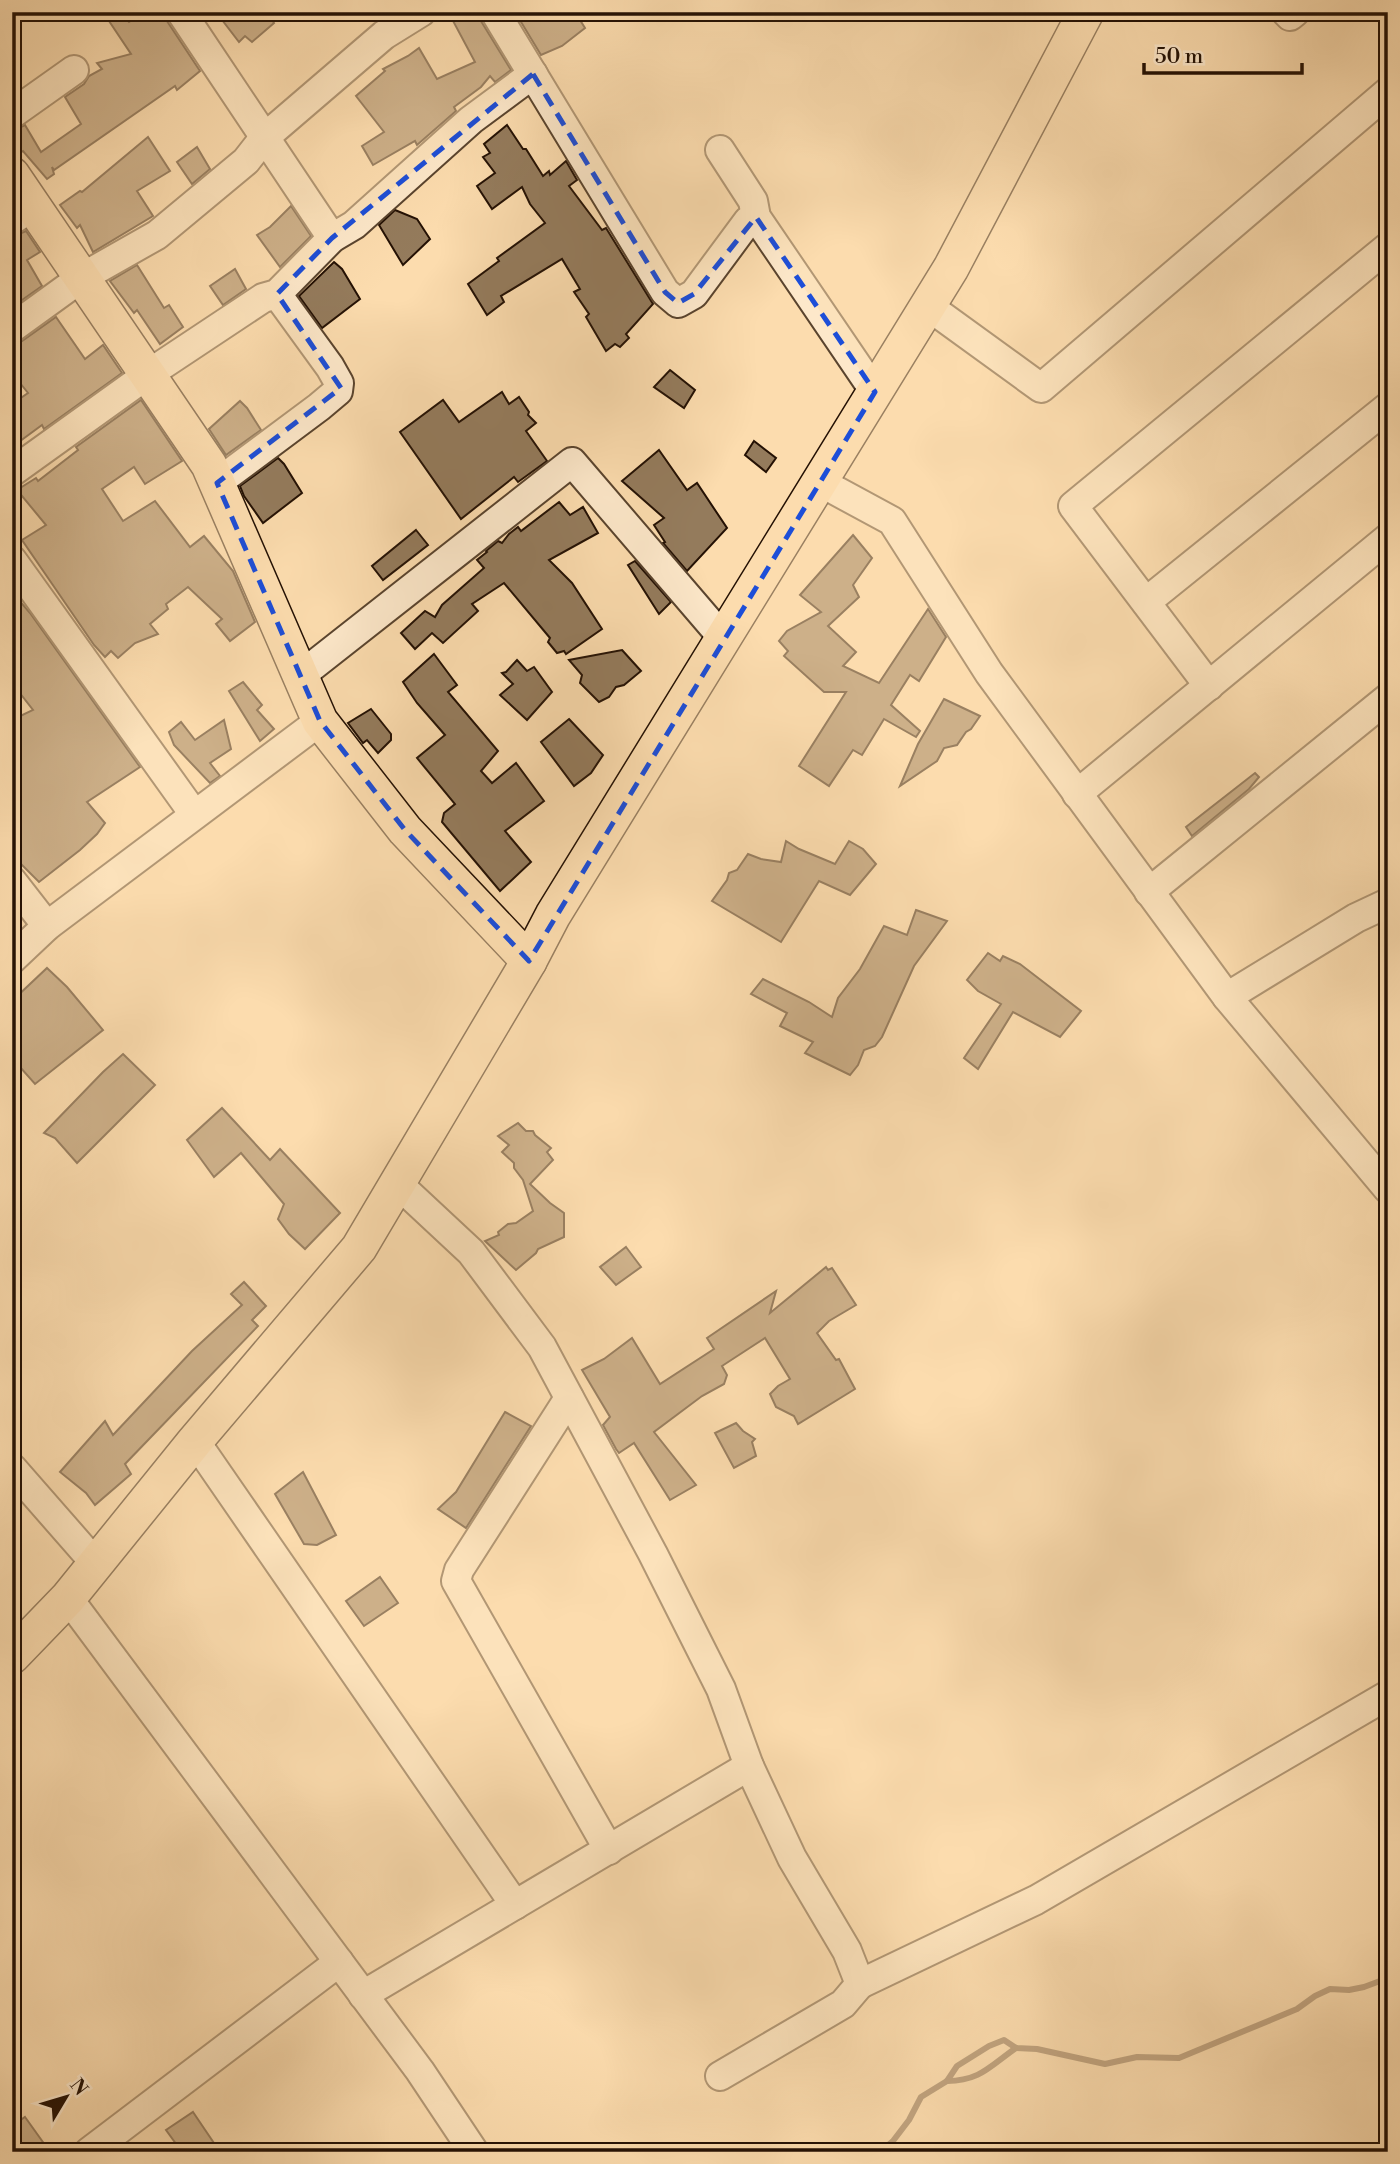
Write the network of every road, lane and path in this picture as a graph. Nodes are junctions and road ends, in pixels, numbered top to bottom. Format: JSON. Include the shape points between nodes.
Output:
{"nodes":[{"id":1,"x":181,"y":12,"type":"edge"},
{"id":2,"x":421,"y":12,"type":"edge"},
{"id":3,"x":495,"y":12,"type":"edge"},
{"id":4,"x":1086,"y":12,"type":"edge"},
{"id":5,"x":1286,"y":12,"type":"edge"},
{"id":6,"x":1295,"y":12,"type":"edge"},
{"id":7,"x":74,"y":70,"type":"dead end"},
{"id":8,"x":533,"y":74,"type":"junction"},
{"id":9,"x":1388,"y":92,"type":"edge"},
{"id":10,"x":12,"y":114,"type":"edge"},
{"id":11,"x":264,"y":138,"type":"junction"},
{"id":12,"x":720,"y":150,"type":"dead end"},
{"id":13,"x":12,"y":174,"type":"edge"},
{"id":14,"x":27,"y":211,"type":"edge"},
{"id":15,"x":756,"y":217,"type":"junction"},
{"id":16,"x":332,"y":238,"type":"junction"},
{"id":17,"x":1388,"y":247,"type":"edge"},
{"id":18,"x":81,"y":278,"type":"junction"},
{"id":19,"x":277,"y":293,"type":"junction"},
{"id":20,"x":928,"y":306,"type":"junction"},
{"id":21,"x":12,"y":328,"type":"edge"},
{"id":22,"x":147,"y":375,"type":"junction"},
{"id":23,"x":875,"y":392,"type":"junction"},
{"id":24,"x":1388,"y":407,"type":"edge"},
{"id":25,"x":12,"y":472,"type":"edge"},
{"id":26,"x":820,"y":482,"type":"junction"},
{"id":27,"x":217,"y":483,"type":"junction"},
{"id":28,"x":1388,"y":538,"type":"edge"},
{"id":29,"x":12,"y":560,"type":"edge"},
{"id":30,"x":1146,"y":602,"type":"junction"},
{"id":31,"x":723,"y":638,"type":"junction"},
{"id":32,"x":300,"y":676,"type":"junction"},
{"id":33,"x":1209,"y":686,"type":"junction"},
{"id":34,"x":1388,"y":698,"type":"edge"},
{"id":35,"x":320,"y":721,"type":"junction"},
{"id":36,"x":1077,"y":794,"type":"junction"},
{"id":37,"x":194,"y":814,"type":"junction"},
{"id":38,"x":12,"y":881,"type":"edge"},
{"id":39,"x":1149,"y":892,"type":"junction"},
{"id":40,"x":1388,"y":903,"type":"edge"},
{"id":41,"x":47,"y":926,"type":"junction"},
{"id":42,"x":12,"y":960,"type":"edge"},
{"id":43,"x":529,"y":961,"type":"junction"},
{"id":44,"x":1227,"y":998,"type":"junction"},
{"id":45,"x":397,"y":1183,"type":"junction"},
{"id":46,"x":1388,"y":1189,"type":"edge"},
{"id":47,"x":569,"y":1398,"type":"junction"},
{"id":48,"x":195,"y":1441,"type":"junction"},
{"id":49,"x":12,"y":1468,"type":"edge"},
{"id":50,"x":96,"y":1564,"type":"junction"},
{"id":51,"x":68,"y":1598,"type":"junction"},
{"id":52,"x":12,"y":1656,"type":"edge"},
{"id":53,"x":1388,"y":1695,"type":"edge"},
{"id":54,"x":750,"y":1766,"type":"junction"},
{"id":55,"x":609,"y":1850,"type":"junction"},
{"id":56,"x":515,"y":1905,"type":"junction"},
{"id":57,"x":339,"y":1962,"type":"junction"},
{"id":58,"x":860,"y":1984,"type":"junction"},
{"id":59,"x":363,"y":1995,"type":"junction"},
{"id":60,"x":720,"y":2076,"type":"dead end"},
{"id":61,"x":96,"y":2150,"type":"edge"},
{"id":62,"x":474,"y":2152,"type":"edge"}],
"edges":[{"from":1,"to":11,"type":"street"},
{"from":2,"to":11,"type":"street","via":[[384,35]]},
{"from":3,"to":8,"type":"street"},
{"from":4,"to":20,"type":"main road"},
{"from":5,"to":6,"type":"street","via":[[1290,16]]},
{"from":7,"to":10,"type":"street"},
{"from":8,"to":15,"type":"street","via":[[665,292],[678,303],[694,294],[748,221]]},
{"from":8,"to":16,"type":"street","via":[[471,120],[354,225]]},
{"from":9,"to":20,"type":"street","via":[[1041,388]]},
{"from":11,"to":16,"type":"street"},
{"from":11,"to":18,"type":"street","via":[[246,161],[158,235]]},
{"from":12,"to":15,"type":"street","via":[[753,201]]},
{"from":13,"to":14,"type":"main road"},
{"from":14,"to":18,"type":"main road"},
{"from":15,"to":23,"type":"street"},
{"from":16,"to":19,"type":"street"},
{"from":17,"to":30,"type":"street","via":[[1073,506]]},
{"from":18,"to":21,"type":"street"},
{"from":18,"to":22,"type":"main road"},
{"from":19,"to":22,"type":"street"},
{"from":19,"to":27,"type":"street","via":[[330,367],[338,391]]},
{"from":20,"to":23,"type":"main road"},
{"from":22,"to":25,"type":"street"},
{"from":22,"to":27,"type":"main road"},
{"from":23,"to":26,"type":"main road"},
{"from":24,"to":30,"type":"street"},
{"from":26,"to":31,"type":"main road"},
{"from":26,"to":36,"type":"street","via":[[892,521],[989,673]]},
{"from":27,"to":32,"type":"main road"},
{"from":28,"to":33,"type":"street"},
{"from":29,"to":37,"type":"street"},
{"from":30,"to":33,"type":"street"},
{"from":31,"to":32,"type":"street","via":[[572,462]]},
{"from":31,"to":43,"type":"main road"},
{"from":32,"to":35,"type":"main road"},
{"from":33,"to":36,"type":"street"},
{"from":34,"to":39,"type":"street"},
{"from":35,"to":37,"type":"street"},
{"from":35,"to":43,"type":"main road","via":[[405,830]]},
{"from":36,"to":39,"type":"street"},
{"from":37,"to":41,"type":"street"},
{"from":38,"to":41,"type":"street"},
{"from":39,"to":44,"type":"street"},
{"from":40,"to":44,"type":"street"},
{"from":41,"to":42,"type":"street"},
{"from":43,"to":45,"type":"main road"},
{"from":44,"to":46,"type":"street"},
{"from":45,"to":47,"type":"street","via":[[471,1252],[542,1347]]},
{"from":45,"to":48,"type":"main road","via":[[359,1248]]},
{"from":47,"to":54,"type":"street","via":[[721,1689]]},
{"from":47,"to":55,"type":"street","via":[[456,1581]]},
{"from":48,"to":50,"type":"main road"},
{"from":48,"to":56,"type":"street"},
{"from":49,"to":50,"type":"street"},
{"from":50,"to":51,"type":"main road"},
{"from":51,"to":52,"type":"main road"},
{"from":51,"to":57,"type":"street"},
{"from":53,"to":58,"type":"street","via":[[1036,1900]]},
{"from":54,"to":55,"type":"street"},
{"from":54,"to":58,"type":"street","via":[[792,1858],[847,1951]]},
{"from":55,"to":56,"type":"street"},
{"from":56,"to":59,"type":"street"},
{"from":57,"to":59,"type":"street"},
{"from":57,"to":61,"type":"street"},
{"from":58,"to":60,"type":"street","via":[[842,2004]]},
{"from":59,"to":62,"type":"street"}]}
